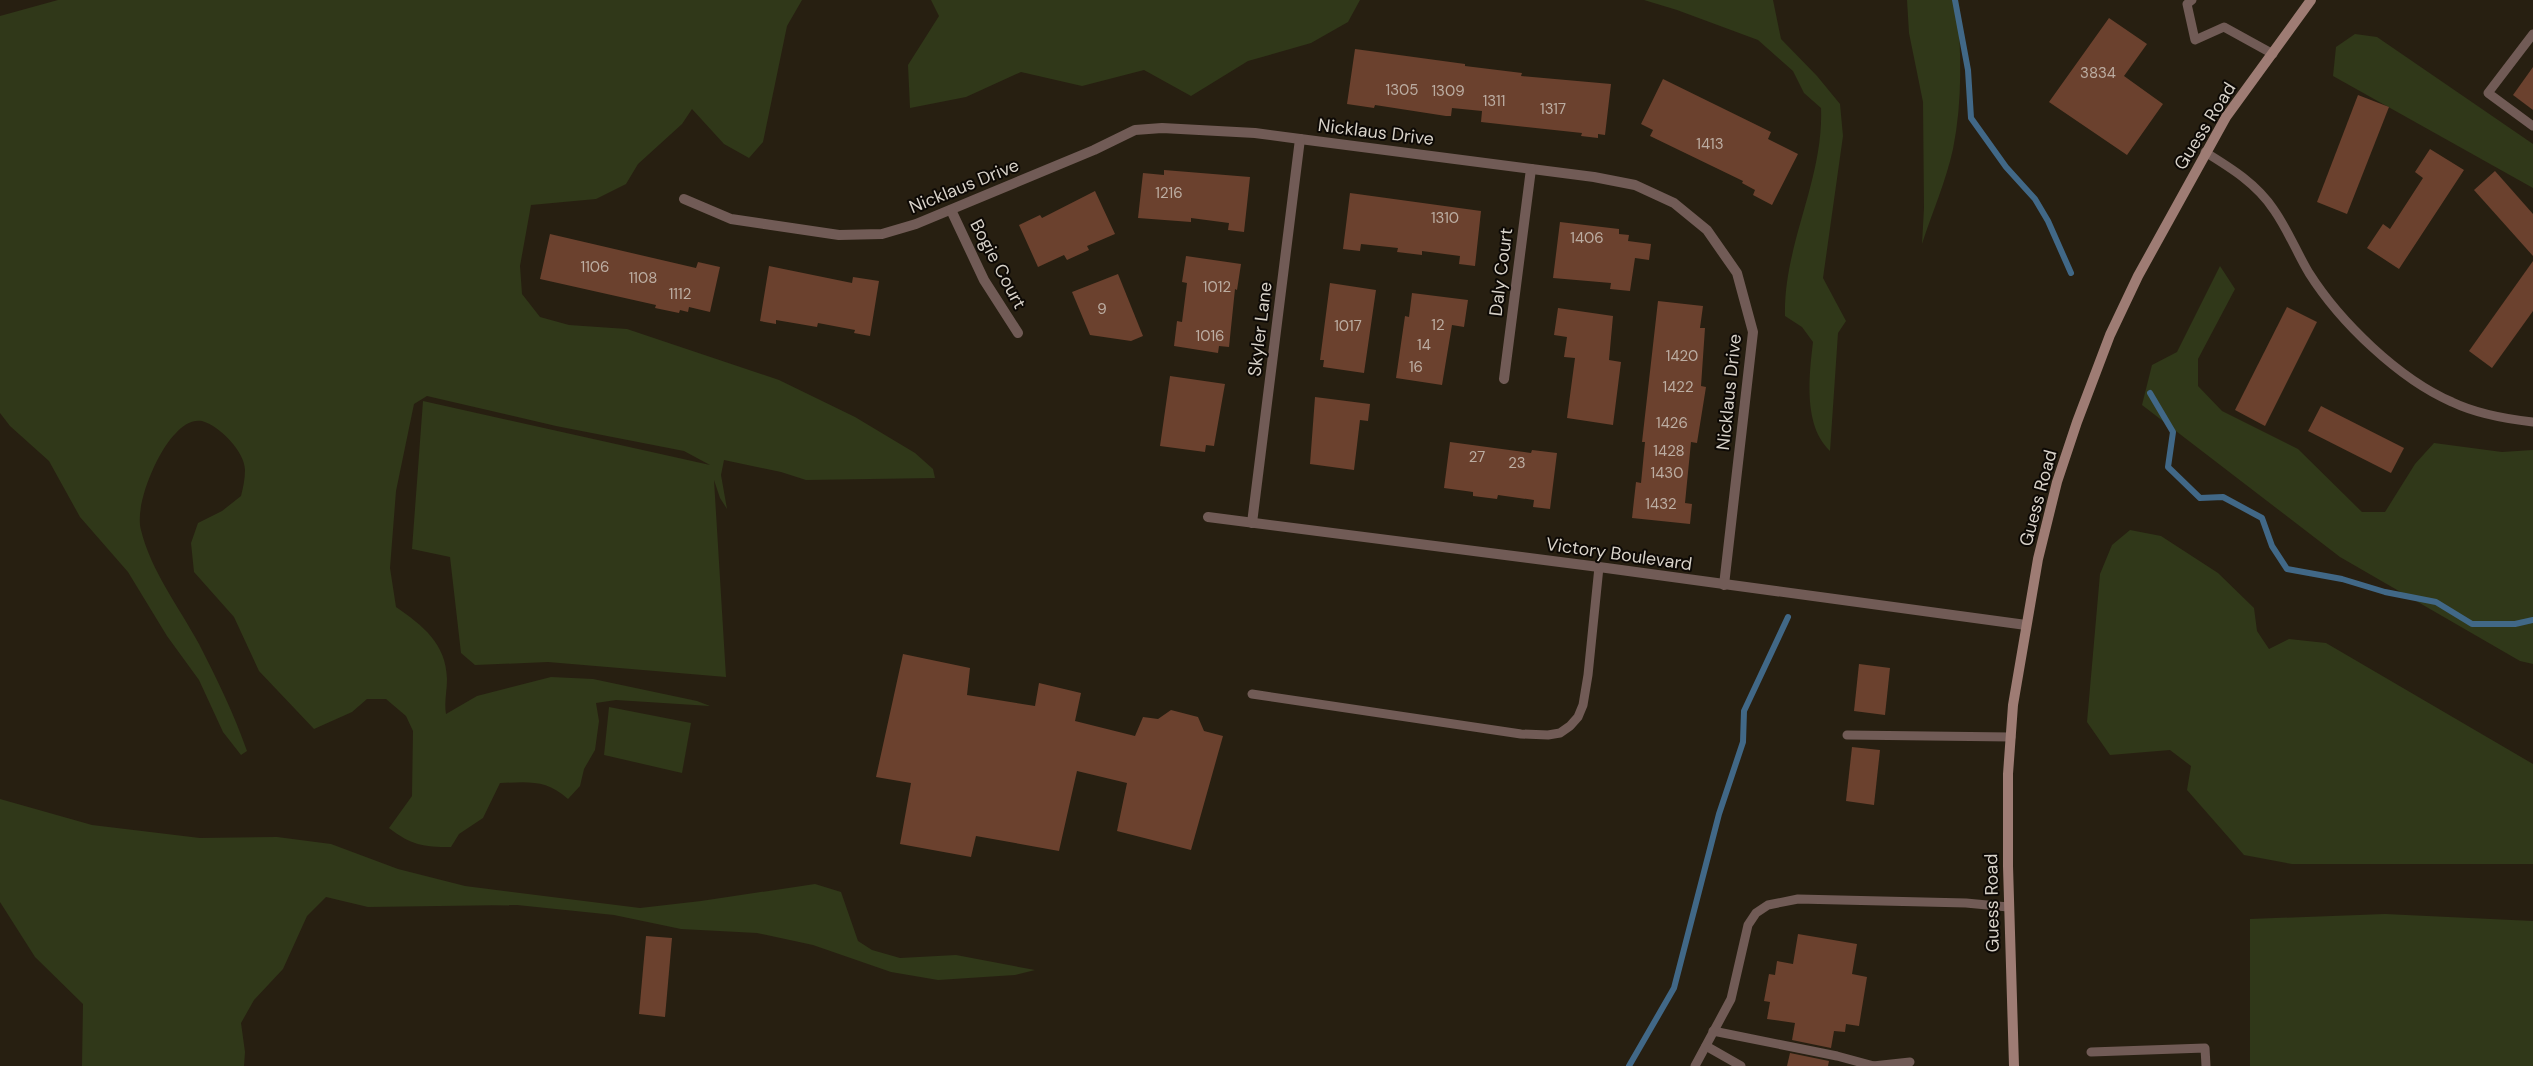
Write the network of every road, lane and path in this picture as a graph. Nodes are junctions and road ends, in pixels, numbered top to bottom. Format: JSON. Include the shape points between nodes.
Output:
{"nodes":[{"id":1,"x":2192,"y":0,"type":"edge"},
{"id":2,"x":2311,"y":0,"type":"edge"},
{"id":3,"x":2533,"y":34,"type":"edge"},
{"id":4,"x":2273,"y":54,"type":"junction"},
{"id":5,"x":2533,"y":126,"type":"edge"},
{"id":6,"x":1300,"y":139,"type":"junction"},
{"id":7,"x":2205,"y":152,"type":"junction"},
{"id":8,"x":1531,"y":169,"type":"junction"},
{"id":9,"x":684,"y":198,"type":"dead end"},
{"id":10,"x":951,"y":210,"type":"junction"},
{"id":11,"x":1018,"y":333,"type":"dead end"},
{"id":12,"x":1504,"y":379,"type":"dead end"},
{"id":13,"x":2533,"y":422,"type":"edge"},
{"id":14,"x":1208,"y":517,"type":"dead end"},
{"id":15,"x":1252,"y":523,"type":"junction"},
{"id":16,"x":1598,"y":567,"type":"junction"},
{"id":17,"x":1724,"y":585,"type":"junction"},
{"id":18,"x":2026,"y":625,"type":"junction"},
{"id":19,"x":1252,"y":694,"type":"dead end"},
{"id":20,"x":1847,"y":735,"type":"dead end"},
{"id":21,"x":2011,"y":737,"type":"junction"},
{"id":22,"x":2008,"y":908,"type":"junction"},
{"id":23,"x":1713,"y":1031,"type":"junction"},
{"id":24,"x":1706,"y":1046,"type":"junction"},
{"id":25,"x":2091,"y":1052,"type":"dead end"},
{"id":26,"x":1910,"y":1062,"type":"dead end"},
{"id":27,"x":1695,"y":1066,"type":"edge"},
{"id":28,"x":1741,"y":1066,"type":"edge"},
{"id":29,"x":1873,"y":1066,"type":"edge"},
{"id":30,"x":2014,"y":1066,"type":"edge"},
{"id":31,"x":2206,"y":1066,"type":"edge"}],
"edges":[{"from":1,"to":4,"type":"lane","via":[[2187,4],[2195,40],[2224,27]]},
{"from":2,"to":4,"type":"main road","name":"Guess Road"},
{"from":3,"to":5,"type":"lane","via":[[2488,93]]},
{"from":4,"to":7,"type":"main road","name":"Guess Road","via":[[2226,117]]},
{"from":6,"to":8,"type":"street","name":"Nicklaus Drive"},
{"from":6,"to":10,"type":"street","name":"Nicklaus Drive","via":[[1162,128],[1135,130]]},
{"from":6,"to":15,"type":"street","name":"Skyler Lane"},
{"from":7,"to":13,"type":"lane","via":[[2245,177],[2274,208],[2310,274],[2336,310],[2394,366],[2452,402],[2506,419]]},
{"from":7,"to":18,"type":"main road","name":"Guess Road","via":[[2138,276],[2076,422],[2038,559]]},
{"from":8,"to":12,"type":"street","name":"Daly Court"},
{"from":8,"to":17,"type":"street","name":"Nicklaus Drive","via":[[1635,185],[1674,203],[1707,230],[1737,273],[1753,332]]},
{"from":9,"to":10,"type":"street","name":"Nicklaus Drive","via":[[731,219],[839,234],[882,234]]},
{"from":10,"to":11,"type":"street","name":"Bogie Court","via":[[984,280]]},
{"from":14,"to":15,"type":"street","name":"Victory Boulevard"},
{"from":15,"to":16,"type":"street","name":"Victory Boulevard"},
{"from":16,"to":17,"type":"street","name":"Victory Boulevard"},
{"from":16,"to":19,"type":"lane","via":[[1583,705],[1570,726],[1560,733],[1521,734]]},
{"from":17,"to":18,"type":"street","name":"Victory Boulevard"},
{"from":18,"to":21,"type":"main road","name":"Guess Road"},
{"from":20,"to":21,"type":"lane"},
{"from":21,"to":22,"type":"main road","name":"Guess Road"},
{"from":22,"to":23,"type":"lane","via":[[1966,903],[1798,899],[1768,905],[1748,925],[1731,999]]},
{"from":22,"to":30,"type":"main road","name":"Guess Road"},
{"from":23,"to":24,"type":"lane"},
{"from":23,"to":29,"type":"lane"},
{"from":24,"to":27,"type":"lane"},
{"from":24,"to":28,"type":"lane"},
{"from":25,"to":31,"type":"lane","via":[[2205,1048]]},
{"from":26,"to":29,"type":"lane"}]}
